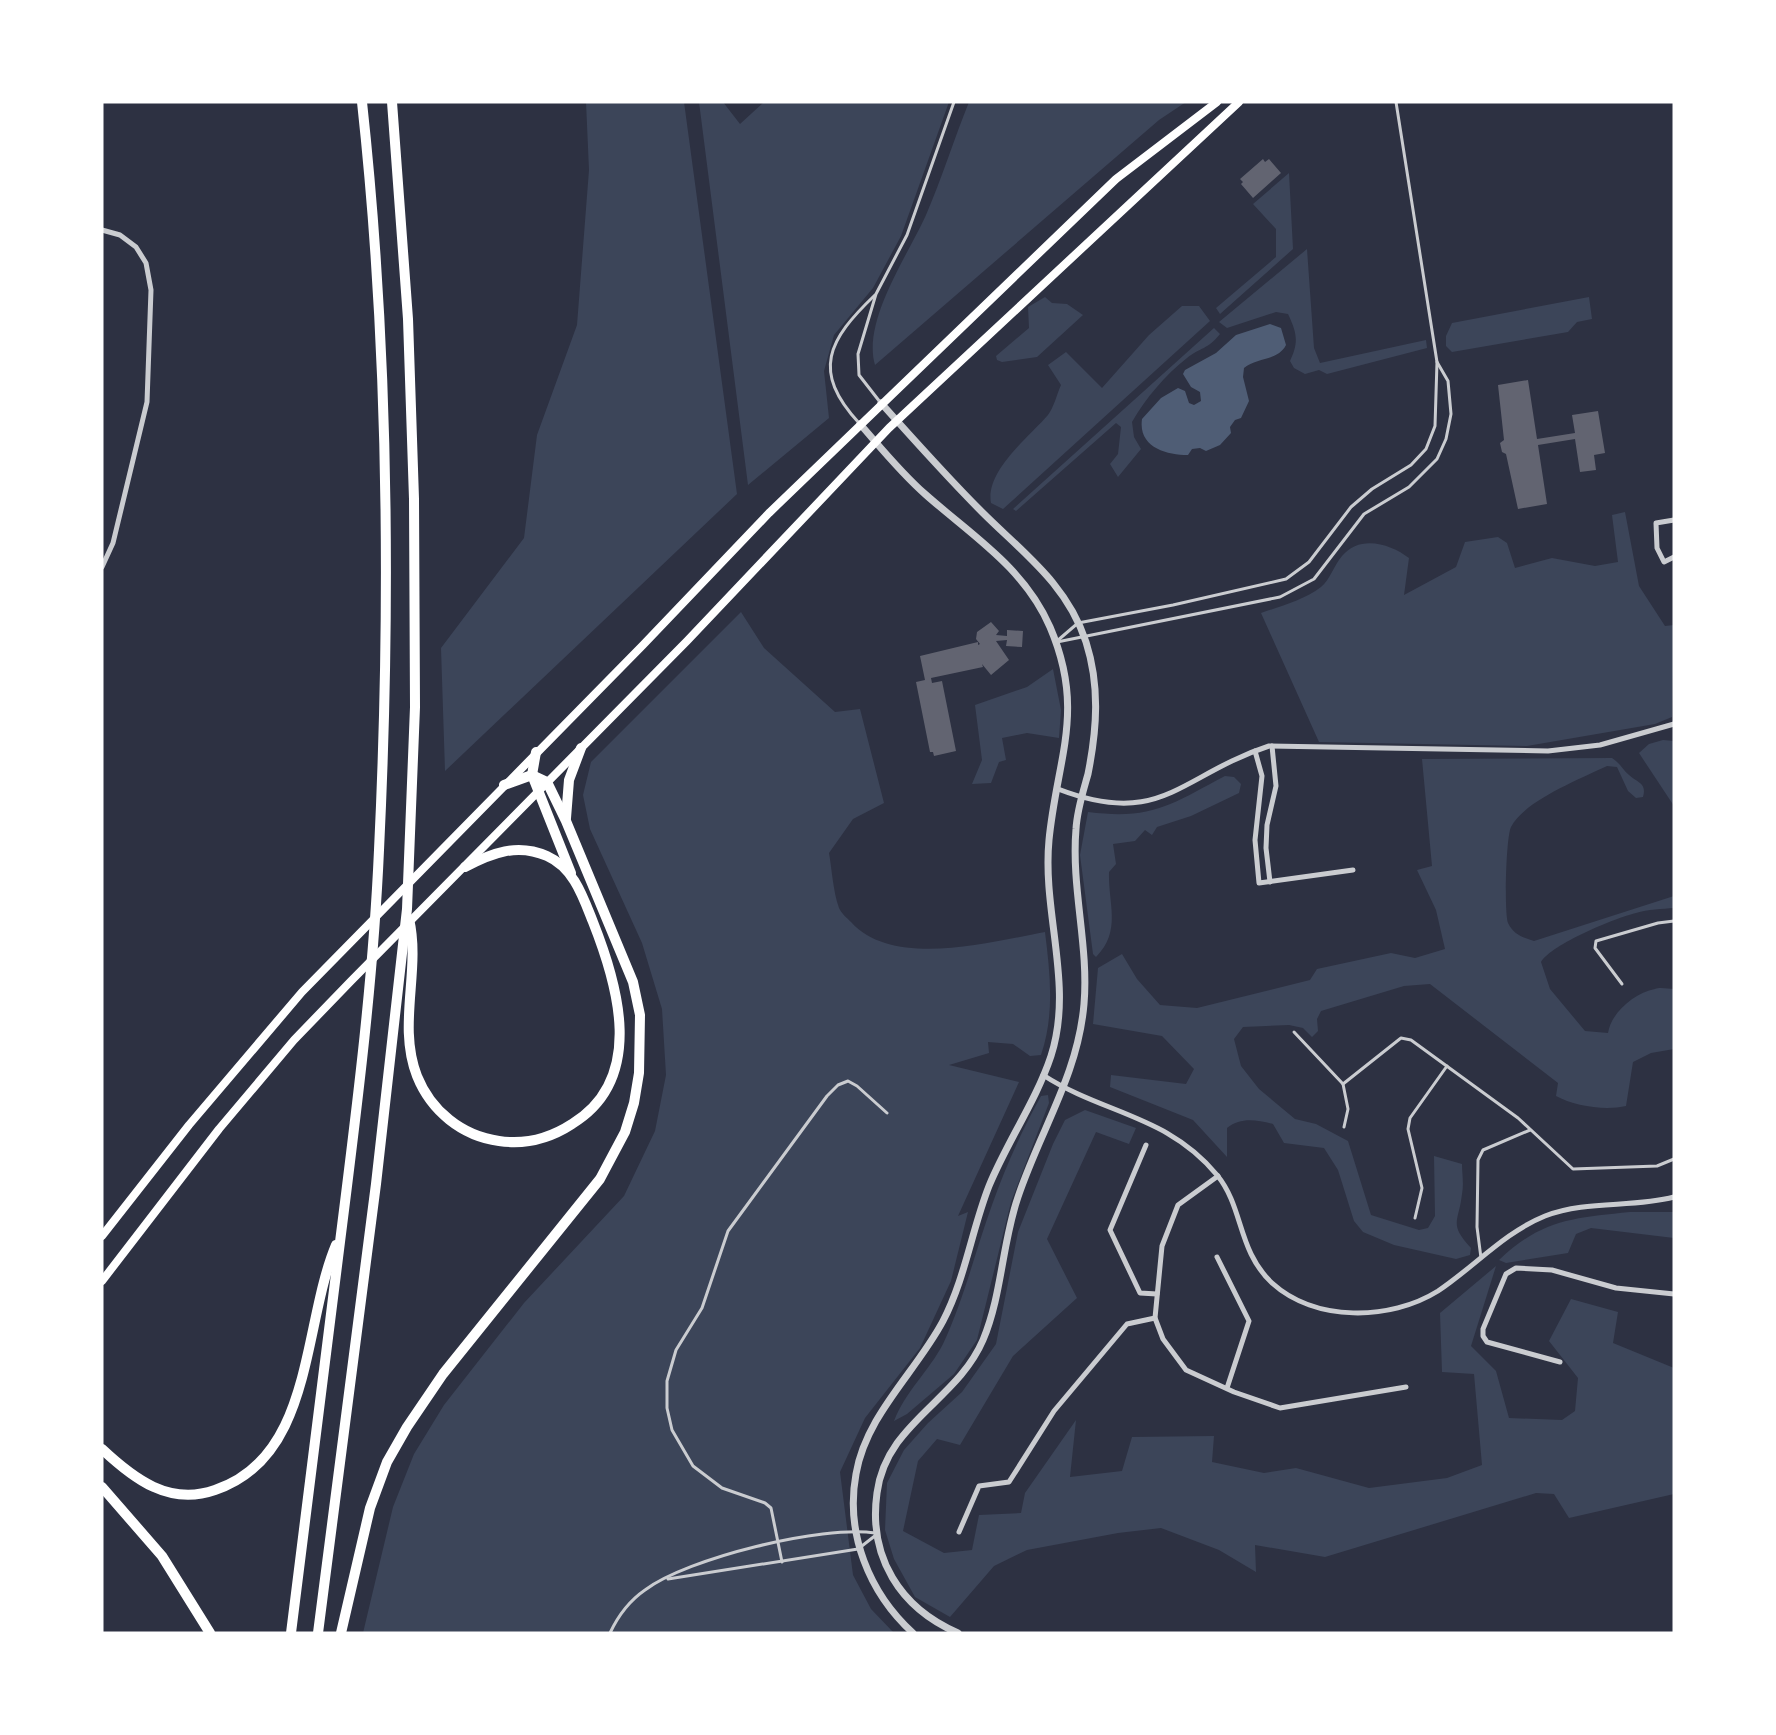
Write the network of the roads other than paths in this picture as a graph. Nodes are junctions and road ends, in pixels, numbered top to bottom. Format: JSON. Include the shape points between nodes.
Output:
{"nodes":[{"id":1,"x":363,"y":102,"type":"edge"},
{"id":2,"x":392,"y":102,"type":"edge"},
{"id":3,"x":954,"y":102,"type":"edge"},
{"id":4,"x":1217,"y":102,"type":"edge"},
{"id":5,"x":1239,"y":102,"type":"edge"},
{"id":6,"x":1396,"y":102,"type":"edge"},
{"id":7,"x":102,"y":230,"type":"edge"},
{"id":8,"x":876,"y":294,"type":"junction"},
{"id":9,"x":1437,"y":362,"type":"junction"},
{"id":10,"x":881,"y":403,"type":"junction"},
{"id":11,"x":897,"y":420,"type":"junction"},
{"id":12,"x":860,"y":424,"type":"junction"},
{"id":13,"x":875,"y":442,"type":"junction"},
{"id":14,"x":1674,"y":520,"type":"edge"},
{"id":15,"x":1674,"y":557,"type":"edge"},
{"id":16,"x":102,"y":567,"type":"edge"},
{"id":17,"x":1078,"y":623,"type":"junction"},
{"id":18,"x":1084,"y":638,"type":"junction"},
{"id":19,"x":1056,"y":642,"type":"junction"},
{"id":20,"x":1674,"y":724,"type":"edge"},
{"id":21,"x":1272,"y":746,"type":"junction"},
{"id":22,"x":581,"y":748,"type":"junction"},
{"id":23,"x":1255,"y":751,"type":"junction"},
{"id":24,"x":536,"y":752,"type":"junction"},
{"id":25,"x":532,"y":775,"type":"junction"},
{"id":26,"x":547,"y":782,"type":"junction"},
{"id":27,"x":504,"y":785,"type":"junction"},
{"id":28,"x":1059,"y":789,"type":"junction"},
{"id":29,"x":537,"y":793,"type":"junction"},
{"id":30,"x":1082,"y":798,"type":"junction"},
{"id":31,"x":566,"y":821,"type":"junction"},
{"id":32,"x":465,"y":867,"type":"junction"},
{"id":33,"x":1353,"y":870,"type":"dead end"},
{"id":34,"x":573,"y":877,"type":"junction"},
{"id":35,"x":1270,"y":882,"type":"junction"},
{"id":36,"x":407,"y":909,"type":"junction"},
{"id":37,"x":1674,"y":921,"type":"edge"},
{"id":38,"x":1622,"y":984,"type":"dead end"},
{"id":39,"x":1294,"y":1032,"type":"dead end"},
{"id":40,"x":1447,"y":1066,"type":"junction"},
{"id":41,"x":1043,"y":1075,"type":"junction"},
{"id":42,"x":1342,"y":1084,"type":"junction"},
{"id":43,"x":1064,"y":1088,"type":"junction"},
{"id":44,"x":887,"y":1113,"type":"dead end"},
{"id":45,"x":1344,"y":1127,"type":"dead end"},
{"id":46,"x":1530,"y":1130,"type":"junction"},
{"id":47,"x":1146,"y":1145,"type":"dead end"},
{"id":48,"x":1674,"y":1159,"type":"edge"},
{"id":49,"x":1218,"y":1176,"type":"junction"},
{"id":50,"x":1674,"y":1197,"type":"edge"},
{"id":51,"x":1415,"y":1218,"type":"dead end"},
{"id":52,"x":342,"y":1231,"type":"junction"},
{"id":53,"x":102,"y":1236,"type":"edge"},
{"id":54,"x":1216,"y":1257,"type":"dead end"},
{"id":55,"x":1482,"y":1260,"type":"junction"},
{"id":56,"x":102,"y":1281,"type":"edge"},
{"id":57,"x":1157,"y":1294,"type":"junction"},
{"id":58,"x":1674,"y":1294,"type":"edge"},
{"id":59,"x":1155,"y":1318,"type":"junction"},
{"id":60,"x":1560,"y":1362,"type":"dead end"},
{"id":61,"x":1406,"y":1387,"type":"dead end"},
{"id":62,"x":1227,"y":1388,"type":"junction"},
{"id":63,"x":102,"y":1449,"type":"edge"},
{"id":64,"x":102,"y":1487,"type":"edge"},
{"id":65,"x":102,"y":1500,"type":"edge"},
{"id":66,"x":123,"y":1512,"type":"junction"},
{"id":67,"x":855,"y":1530,"type":"junction"},
{"id":68,"x":960,"y":1532,"type":"dead end"},
{"id":69,"x":877,"y":1534,"type":"junction"},
{"id":70,"x":778,"y":1543,"type":"junction"},
{"id":71,"x":858,"y":1549,"type":"junction"},
{"id":72,"x":782,"y":1562,"type":"junction"},
{"id":73,"x":659,"y":1581,"type":"junction"},
{"id":74,"x":210,"y":1633,"type":"edge"},
{"id":75,"x":291,"y":1633,"type":"edge"},
{"id":76,"x":318,"y":1633,"type":"edge"},
{"id":77,"x":341,"y":1633,"type":"edge"},
{"id":78,"x":610,"y":1633,"type":"edge"},
{"id":79,"x":913,"y":1633,"type":"edge"},
{"id":80,"x":958,"y":1633,"type":"edge"}],
"edges":[{"from":1,"to":52,"type":"highway","via":[[383,399],[386,624],[379,852]]},
{"from":2,"to":36,"type":"highway","via":[[408,319],[414,499],[415,707]]},
{"from":3,"to":8,"type":"lane","via":[[907,235]]},
{"from":4,"to":10,"type":"main road","via":[[1116,180]]},
{"from":5,"to":11,"type":"main road"},
{"from":6,"to":9,"type":"lane"},
{"from":7,"to":16,"type":"street","via":[[120,235],[136,247],[146,262],[151,290],[147,402],[114,543]]},
{"from":8,"to":10,"type":"lane","via":[[857,364],[864,384]]},
{"from":8,"to":12,"type":"lane","via":[[842,333],[830,363],[837,397]]},
{"from":9,"to":17,"type":"lane","via":[[1435,426],[1422,454],[1351,507],[1309,562],[1295,574],[1275,583]]},
{"from":9,"to":18,"type":"lane","via":[[1448,381],[1451,414],[1437,459],[1409,487],[1364,514],[1314,579],[1280,597]]},
{"from":10,"to":11,"type":"street"},
{"from":10,"to":12,"type":"main road"},
{"from":11,"to":13,"type":"main road"},
{"from":11,"to":17,"type":"street","via":[[943,473],[1045,571]]},
{"from":12,"to":13,"type":"street"},
{"from":12,"to":24,"type":"main road"},
{"from":13,"to":19,"type":"street","via":[[924,494],[988,546],[1022,580],[1043,612]]},
{"from":13,"to":22,"type":"main road"},
{"from":14,"to":15,"type":"street","via":[[1656,523],[1658,548],[1664,562]]},
{"from":17,"to":18,"type":"street"},
{"from":17,"to":19,"type":"lane"},
{"from":18,"to":19,"type":"lane"},
{"from":18,"to":30,"type":"street","via":[[1097,708]]},
{"from":19,"to":28,"type":"street","via":[[1069,712]]},
{"from":20,"to":21,"type":"street","via":[[1600,745],[1548,751]]},
{"from":21,"to":23,"type":"street"},
{"from":21,"to":35,"type":"street","via":[[1276,786],[1266,841]]},
{"from":22,"to":26,"type":"main road"},
{"from":22,"to":31,"type":"highway","via":[[569,780]]},
{"from":23,"to":30,"type":"street","via":[[1152,800],[1117,805]]},
{"from":23,"to":35,"type":"street","via":[[1262,776],[1255,840],[1259,883]]},
{"from":24,"to":25,"type":"highway"},
{"from":24,"to":27,"type":"main road"},
{"from":25,"to":26,"type":"highway"},
{"from":25,"to":27,"type":"highway"},
{"from":25,"to":29,"type":"highway"},
{"from":26,"to":29,"type":"main road"},
{"from":26,"to":31,"type":"highway"},
{"from":27,"to":53,"type":"main road","via":[[275,1022]]},
{"from":28,"to":30,"type":"street"},
{"from":28,"to":41,"type":"street","via":[[1050,830],[1048,869],[1060,986],[1059,1019]]},
{"from":29,"to":32,"type":"main road"},
{"from":29,"to":34,"type":"highway"},
{"from":30,"to":43,"type":"street","via":[[1074,849],[1085,995],[1078,1046]]},
{"from":31,"to":77,"type":"highway","via":[[637,996],[639,1072],[634,1103],[625,1132],[600,1179],[443,1374],[406,1427],[387,1462],[370,1508]]},
{"from":32,"to":34,"type":"highway","via":[[499,851],[523,850],[546,856]]},
{"from":32,"to":56,"type":"main road","via":[[268,1070]]},
{"from":33,"to":35,"type":"street"},
{"from":34,"to":36,"type":"highway","via":[[613,974],[620,1014],[619,1046],[602,1096],[580,1120],[544,1139],[513,1142],[479,1136],[455,1125],[435,1105],[417,1076],[408,1034],[413,937]]},
{"from":36,"to":76,"type":"highway"},
{"from":37,"to":38,"type":"lane","via":[[1596,941],[1595,948]]},
{"from":39,"to":42,"type":"lane"},
{"from":40,"to":42,"type":"lane","via":[[1411,1040],[1401,1038]]},
{"from":40,"to":46,"type":"lane"},
{"from":40,"to":51,"type":"lane","via":[[1410,1118],[1408,1129],[1422,1188]]},
{"from":41,"to":43,"type":"street"},
{"from":41,"to":67,"type":"street","via":[[988,1188],[942,1322],[865,1444],[853,1492]]},
{"from":42,"to":45,"type":"lane","via":[[1348,1109]]},
{"from":43,"to":49,"type":"street","via":[[1163,1129]]},
{"from":43,"to":69,"type":"street","via":[[1018,1197],[984,1339],[968,1368],[912,1422],[886,1457],[877,1494]]},
{"from":44,"to":70,"type":"lane","via":[[848,1081],[828,1096],[728,1231],[702,1308],[676,1350],[669,1372],[670,1421],[687,1458],[722,1488],[768,1505]]},
{"from":46,"to":48,"type":"lane","via":[[1573,1169],[1657,1166]]},
{"from":46,"to":55,"type":"lane","via":[[1483,1150],[1478,1160]]},
{"from":47,"to":57,"type":"street","via":[[1110,1230],[1140,1293]]},
{"from":49,"to":55,"type":"street","via":[[1229,1194],[1245,1245],[1259,1268],[1281,1290],[1316,1308],[1351,1313],[1411,1303],[1437,1291]]},
{"from":49,"to":57,"type":"street","via":[[1178,1205],[1162,1246]]},
{"from":50,"to":55,"type":"street","via":[[1559,1211],[1514,1233]]},
{"from":52,"to":63,"type":"highway","via":[[322,1287],[292,1411],[274,1446],[252,1471],[207,1493],[176,1494],[142,1482]]},
{"from":52,"to":75,"type":"highway"},
{"from":54,"to":62,"type":"street","via":[[1249,1321]]},
{"from":57,"to":59,"type":"street"},
{"from":58,"to":60,"type":"street","via":[[1610,1287],[1552,1270],[1516,1268],[1506,1274],[1483,1336],[1487,1341]]},
{"from":59,"to":62,"type":"street","via":[[1163,1339],[1186,1370]]},
{"from":59,"to":68,"type":"street","via":[[1127,1324],[1054,1411],[1009,1482],[979,1486]]},
{"from":61,"to":62,"type":"street","via":[[1280,1408]]},
{"from":64,"to":66,"type":"highway"},
{"from":65,"to":66,"type":"highway"},
{"from":66,"to":74,"type":"highway","via":[[162,1556]]},
{"from":67,"to":69,"type":"lane"},
{"from":67,"to":70,"type":"lane"},
{"from":67,"to":71,"type":"street"},
{"from":69,"to":71,"type":"lane"},
{"from":69,"to":80,"type":"street","via":[[891,1574],[912,1605],[935,1623]]},
{"from":70,"to":72,"type":"lane"},
{"from":70,"to":73,"type":"lane","via":[[724,1555]]},
{"from":71,"to":72,"type":"lane"},
{"from":71,"to":79,"type":"street","via":[[881,1594]]},
{"from":72,"to":73,"type":"lane"},
{"from":73,"to":78,"type":"lane","via":[[629,1604]]}]}
